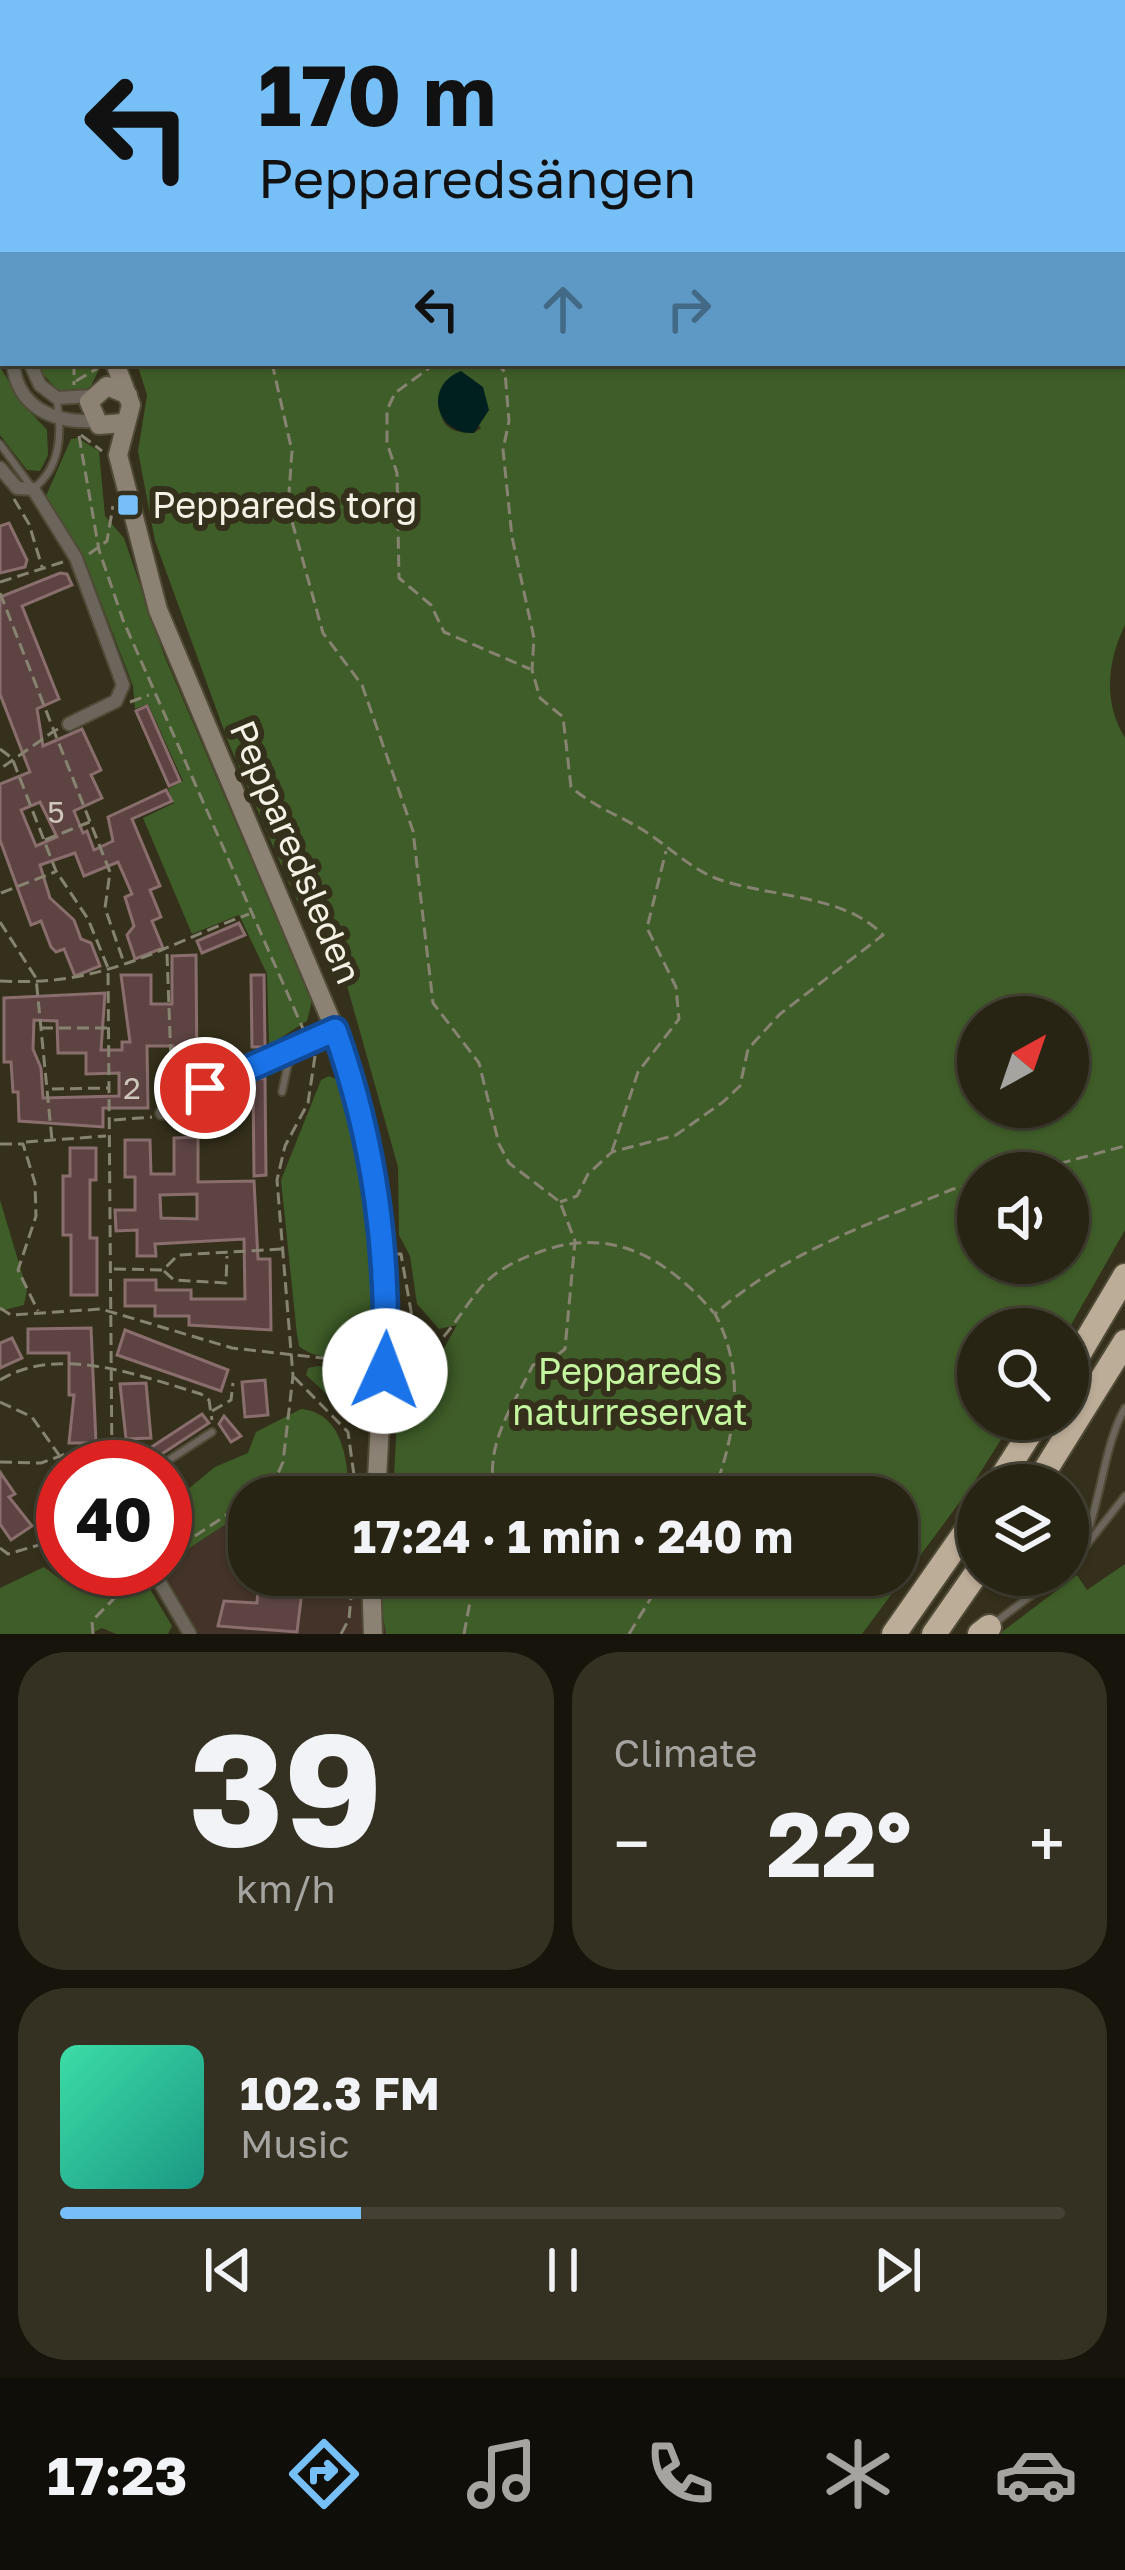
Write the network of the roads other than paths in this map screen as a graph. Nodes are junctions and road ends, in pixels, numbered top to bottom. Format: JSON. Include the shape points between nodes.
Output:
{"nodes":[{"id":1,"x":15,"y":366,"type":"edge"},
{"id":2,"x":31,"y":366,"type":"edge"},
{"id":3,"x":110,"y":366,"type":"edge"},
{"id":4,"x":114,"y":366,"type":"edge"},
{"id":5,"x":89,"y":395,"type":"junction"},
{"id":6,"x":128,"y":395,"type":"junction"},
{"id":7,"x":57,"y":398,"type":"junction"},
{"id":8,"x":60,"y":418,"type":"junction"},
{"id":9,"x":123,"y":423,"type":"junction"},
{"id":10,"x":87,"y":425,"type":"junction"},
{"id":11,"x":0,"y":444,"type":"edge"},
{"id":12,"x":111,"y":458,"type":"junction"},
{"id":13,"x":0,"y":468,"type":"edge"},
{"id":14,"x":33,"y":489,"type":"junction"},
{"id":15,"x":69,"y":724,"type":"road end"},
{"id":16,"x":335,"y":1030,"type":"junction"},
{"id":17,"x":292,"y":1050,"type":"junction"},
{"id":18,"x":281,"y":1092,"type":"dead end"},
{"id":19,"x":162,"y":1113,"type":"road end"},
{"id":20,"x":1125,"y":1276,"type":"edge"},
{"id":21,"x":1089,"y":1337,"type":"edge"},
{"id":22,"x":1125,"y":1342,"type":"edge"},
{"id":23,"x":1125,"y":1408,"type":"edge"},
{"id":24,"x":212,"y":1432,"type":"road end"},
{"id":25,"x":192,"y":1445,"type":"edge"},
{"id":26,"x":1049,"y":1464,"type":"edge"},
{"id":27,"x":377,"y":1476,"type":"edge"},
{"id":28,"x":1125,"y":1496,"type":"edge"},
{"id":29,"x":1089,"y":1524,"type":"edge"},
{"id":30,"x":1089,"y":1542,"type":"edge"},
{"id":31,"x":957,"y":1544,"type":"edge"},
{"id":32,"x":166,"y":1596,"type":"edge"},
{"id":33,"x":369,"y":1596,"type":"edge"},
{"id":34,"x":961,"y":1596,"type":"edge"},
{"id":35,"x":1030,"y":1596,"type":"edge"},
{"id":36,"x":367,"y":1628,"type":"edge"},
{"id":37,"x":984,"y":1630,"type":"edge"},
{"id":38,"x":190,"y":1634,"type":"edge"},
{"id":39,"x":894,"y":1634,"type":"edge"},
{"id":40,"x":934,"y":1634,"type":"edge"}],
"edges":[{"from":1,"to":8,"type":"street","via":[[26,400]]},
{"from":2,"to":7,"type":"street"},
{"from":3,"to":5,"type":"street"},
{"from":4,"to":6,"type":"street"},
{"from":5,"to":6,"type":"street","via":[[117,387]]},
{"from":5,"to":7,"type":"street"},
{"from":5,"to":10,"type":"street"},
{"from":6,"to":9,"type":"street","name":"Pepparedsleden"},
{"from":7,"to":8,"type":"lane"},
{"from":8,"to":10,"type":"street"},
{"from":8,"to":14,"type":"lane","via":[[54,465]]},
{"from":9,"to":10,"type":"street"},
{"from":9,"to":12,"type":"street","name":"Pepparedsleden"},
{"from":10,"to":12,"type":"street","name":"Pepparedsleden"},
{"from":11,"to":14,"type":"lane"},
{"from":12,"to":16,"type":"street","name":"Pepparedsleden","via":[[158,610]]},
{"from":13,"to":14,"type":"street","via":[[17,488]]},
{"from":14,"to":15,"type":"street","via":[[76,558],[123,685],[120,697]]},
{"from":16,"to":17,"type":"street"},
{"from":16,"to":27,"type":"street","name":"Pepparedsleden","via":[[367,1130],[385,1253]]},
{"from":17,"to":18,"type":"lane"},
{"from":17,"to":19,"type":"street"},
{"from":20,"to":21,"type":"highway"},
{"from":22,"to":26,"type":"highway"},
{"from":23,"to":29,"type":"lane","via":[[1110,1435]]},
{"from":24,"to":25,"type":"lane"},
{"from":28,"to":30,"type":"lane"},
{"from":31,"to":39,"type":"highway"},
{"from":32,"to":38,"type":"street"},
{"from":33,"to":36,"type":"street"},
{"from":34,"to":40,"type":"highway"},
{"from":35,"to":37,"type":"lane"}]}
